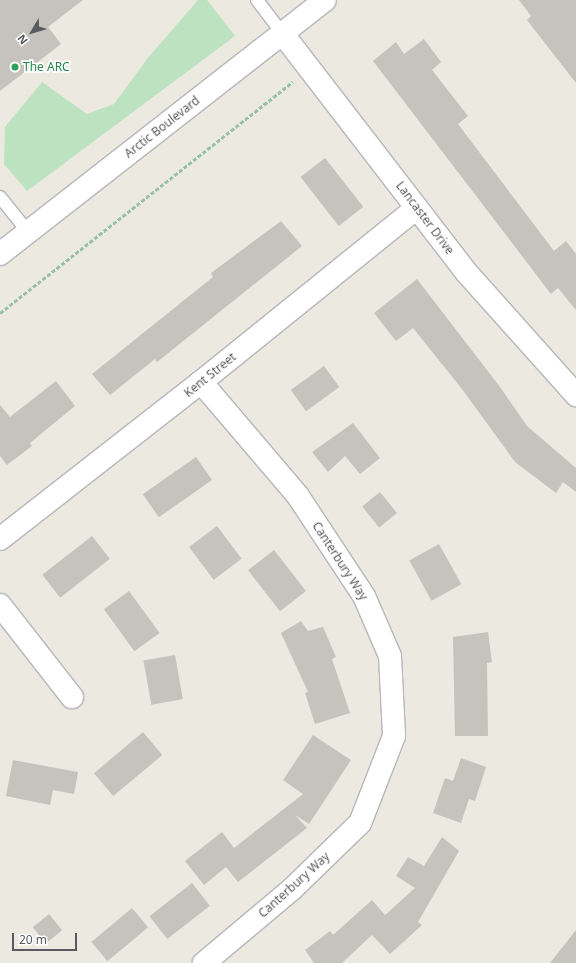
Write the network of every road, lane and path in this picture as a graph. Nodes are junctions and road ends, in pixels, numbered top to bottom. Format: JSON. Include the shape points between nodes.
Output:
{"nodes":[{"id":1,"x":256,"y":0,"type":"edge"},
{"id":2,"x":325,"y":0,"type":"edge"},
{"id":3,"x":282,"y":33,"type":"junction"},
{"id":4,"x":310,"y":70,"type":"junction"},
{"id":5,"x":0,"y":197,"type":"edge"},
{"id":6,"x":417,"y":208,"type":"junction"},
{"id":7,"x":28,"y":232,"type":"junction"},
{"id":8,"x":0,"y":254,"type":"edge"},
{"id":9,"x":0,"y":314,"type":"edge"},
{"id":10,"x":201,"y":382,"type":"junction"},
{"id":11,"x":576,"y":396,"type":"edge"},
{"id":12,"x":0,"y":539,"type":"edge"},
{"id":13,"x":0,"y":605,"type":"edge"},
{"id":14,"x":72,"y":697,"type":"dead end"},
{"id":15,"x":204,"y":963,"type":"edge"}],
"edges":[{"from":1,"to":3,"type":"lane"},
{"from":2,"to":3,"type":"street","name":"Arctic Boulevard"},
{"from":3,"to":4,"type":"street","name":"Lancaster Drive"},
{"from":3,"to":7,"type":"street","name":"Arctic Boulevard"},
{"from":4,"to":6,"type":"street","name":"Lancaster Drive"},
{"from":4,"to":9,"type":"path"},
{"from":5,"to":7,"type":"lane"},
{"from":6,"to":10,"type":"street","name":"Kent Street"},
{"from":6,"to":11,"type":"street","name":"Lancaster Drive","via":[[467,273]]},
{"from":7,"to":8,"type":"street","name":"Arctic Boulevard"},
{"from":10,"to":12,"type":"street","name":"Kent Street"},
{"from":10,"to":15,"type":"street","name":"Canterbury Way","via":[[298,496],[364,596],[390,656],[394,736],[360,823],[291,890]]},
{"from":13,"to":14,"type":"street"}]}
